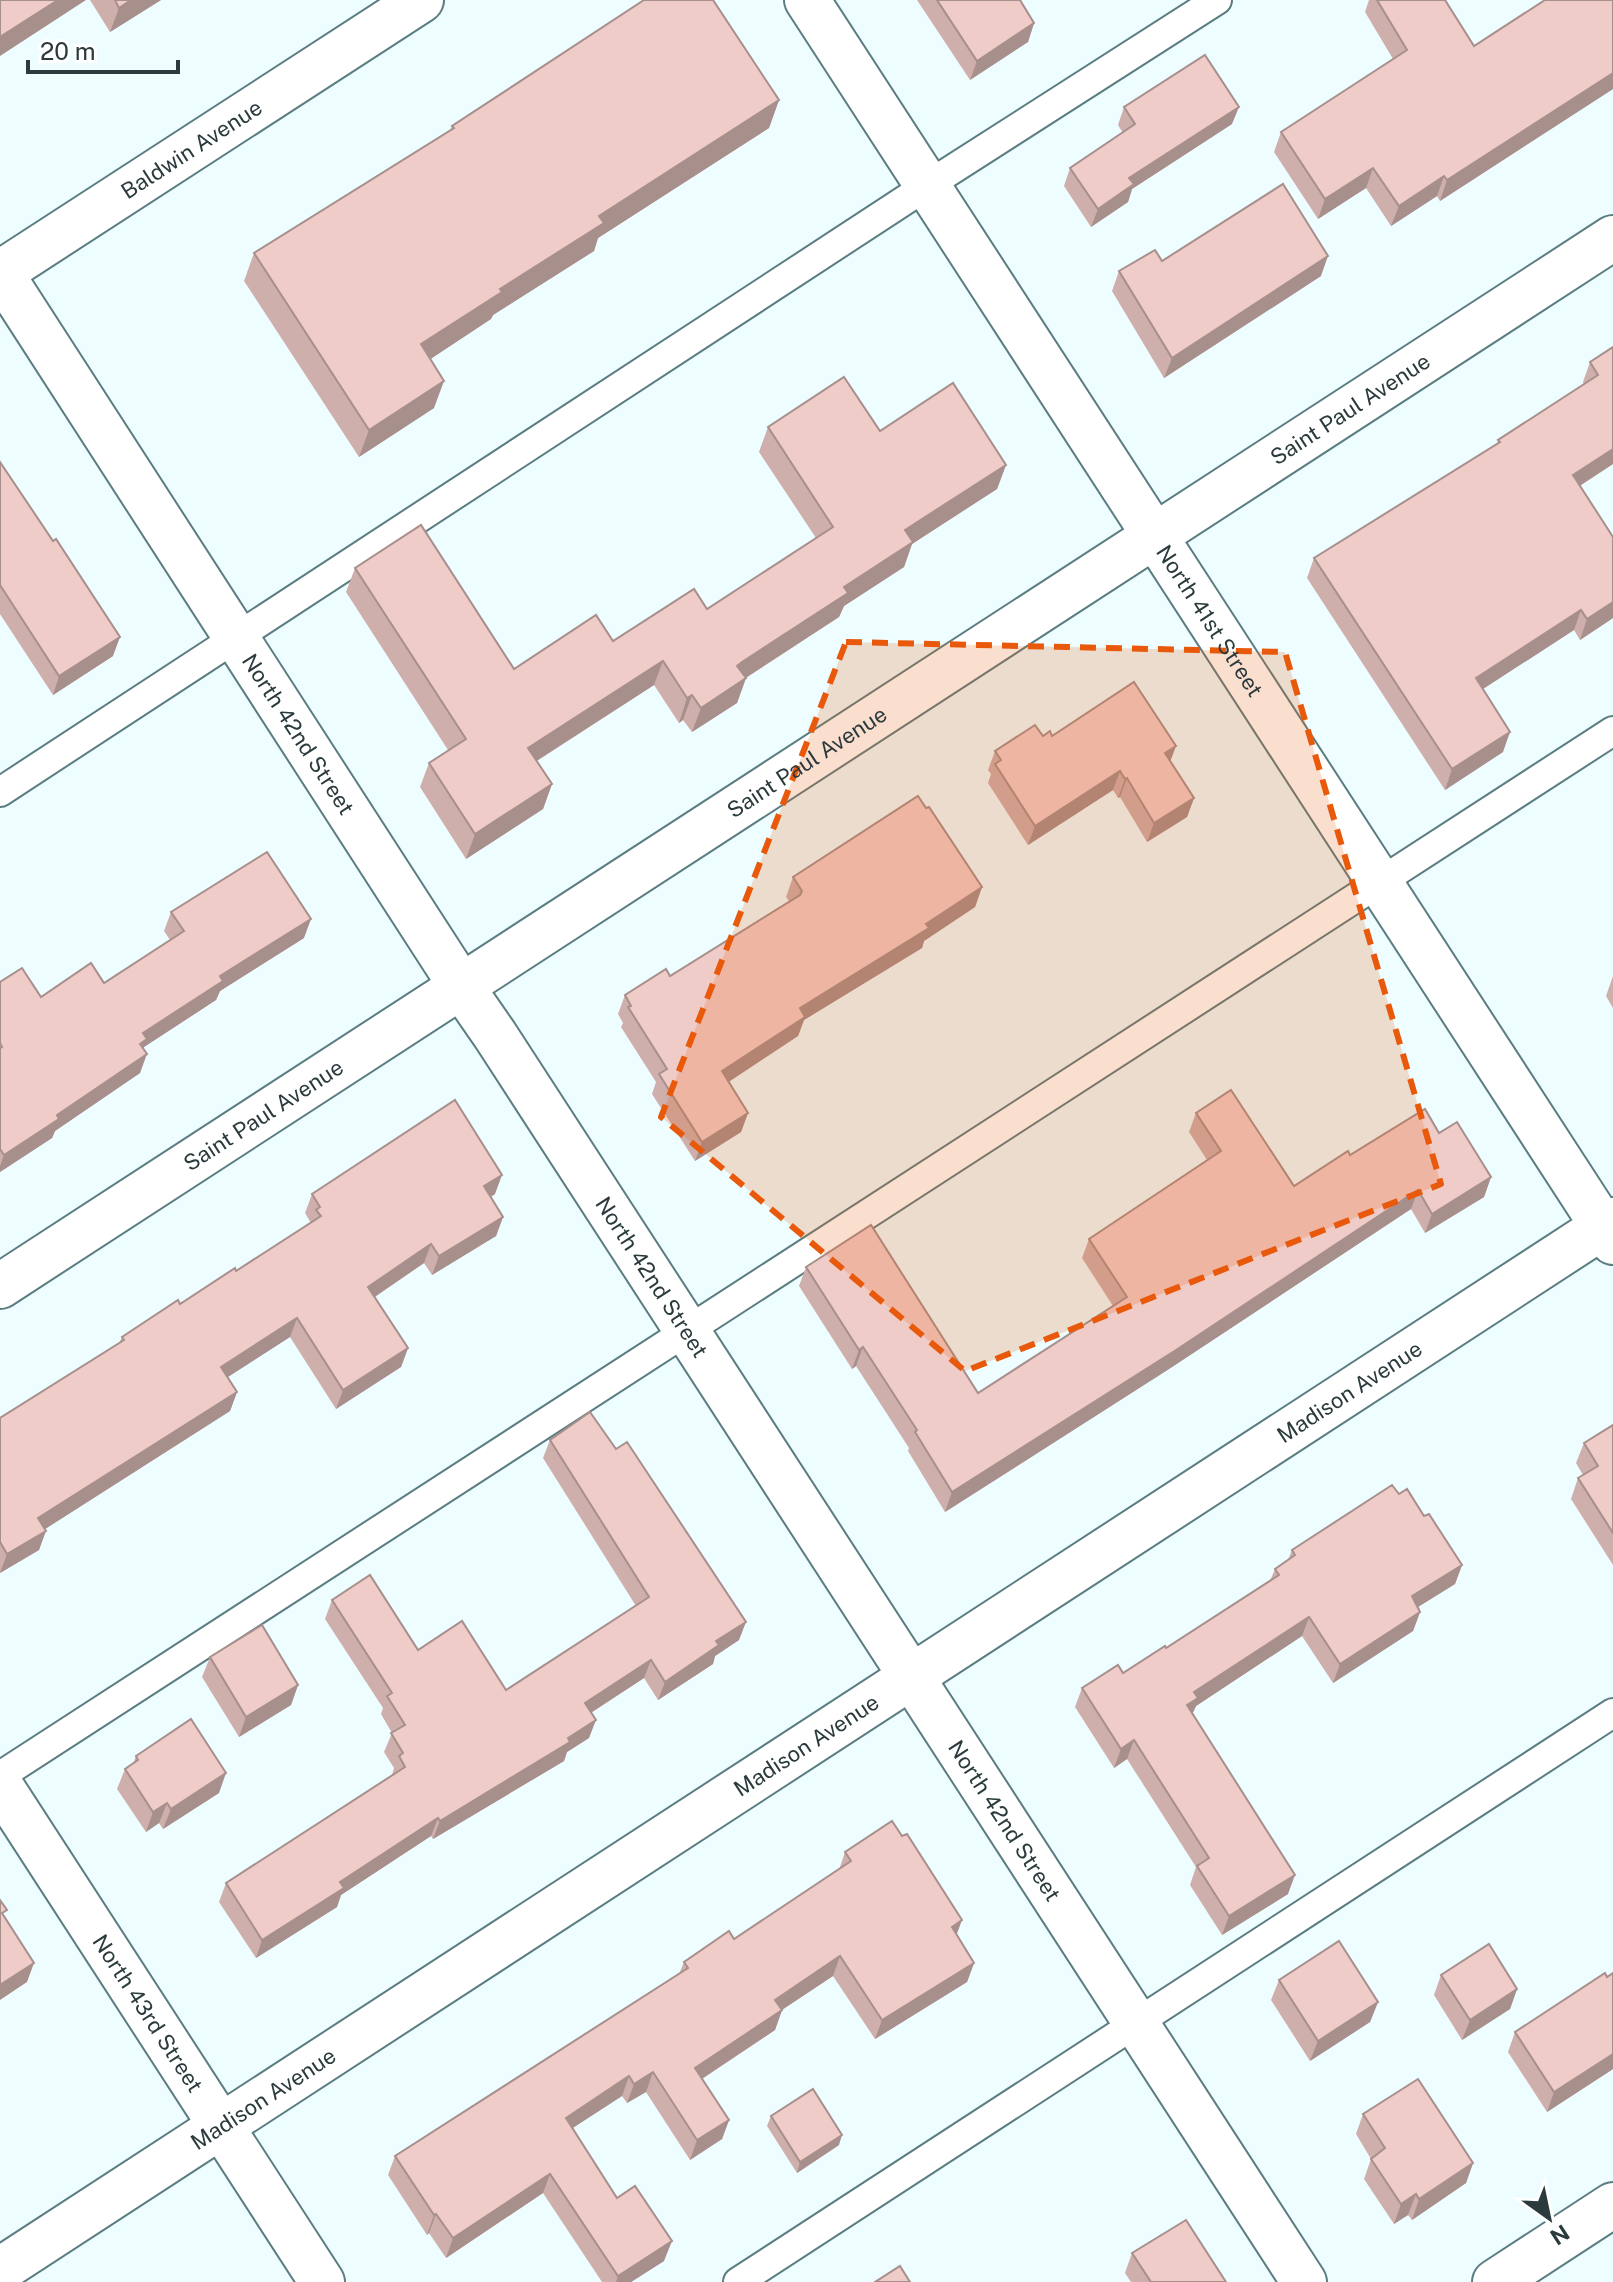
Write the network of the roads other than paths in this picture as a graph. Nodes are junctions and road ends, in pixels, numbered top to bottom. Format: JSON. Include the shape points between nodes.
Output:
{"nodes":[{"id":1,"x":421,"y":0,"type":"edge"},
{"id":2,"x":807,"y":0,"type":"edge"},
{"id":3,"x":1217,"y":0,"type":"edge"},
{"id":4,"x":928,"y":185,"type":"junction"},
{"id":5,"x":1613,"y":238,"type":"edge"},
{"id":6,"x":0,"y":273,"type":"edge"},
{"id":7,"x":1155,"y":535,"type":"junction"},
{"id":8,"x":237,"y":638,"type":"junction"},
{"id":9,"x":1613,"y":731,"type":"edge"},
{"id":10,"x":0,"y":792,"type":"edge"},
{"id":11,"x":1379,"y":882,"type":"junction"},
{"id":12,"x":461,"y":986,"type":"junction"},
{"id":13,"x":1610,"y":1230,"type":"edge"},
{"id":14,"x":0,"y":1286,"type":"edge"},
{"id":15,"x":688,"y":1331,"type":"junction"},
{"id":16,"x":911,"y":1677,"type":"junction"},
{"id":17,"x":1613,"y":1713,"type":"edge"},
{"id":18,"x":0,"y":1776,"type":"edge"},
{"id":19,"x":0,"y":1785,"type":"edge"},
{"id":20,"x":1136,"y":2022,"type":"junction"},
{"id":21,"x":221,"y":2125,"type":"junction"},
{"id":22,"x":1613,"y":2205,"type":"edge"},
{"id":23,"x":0,"y":2270,"type":"edge"},
{"id":24,"x":322,"y":2282,"type":"edge"},
{"id":25,"x":738,"y":2282,"type":"edge"},
{"id":26,"x":1304,"y":2282,"type":"edge"},
{"id":27,"x":1495,"y":2282,"type":"edge"}],
"edges":[{"from":1,"to":6,"type":"street","name":"Baldwin Avenue"},
{"from":2,"to":4,"type":"street","name":"North 41st Street"},
{"from":3,"to":4,"type":"lane"},
{"from":4,"to":7,"type":"street","name":"North 41st Street"},
{"from":4,"to":8,"type":"lane"},
{"from":5,"to":7,"type":"street","name":"Saint Paul Avenue"},
{"from":6,"to":8,"type":"street","name":"North 42nd Street"},
{"from":7,"to":11,"type":"street","name":"North 41st Street"},
{"from":7,"to":12,"type":"street","name":"Saint Paul Avenue"},
{"from":8,"to":10,"type":"lane"},
{"from":8,"to":12,"type":"street","name":"North 42nd Street"},
{"from":9,"to":11,"type":"lane"},
{"from":11,"to":13,"type":"street","name":"North 41st Street"},
{"from":11,"to":15,"type":"lane"},
{"from":12,"to":14,"type":"street","name":"Saint Paul Avenue"},
{"from":12,"to":15,"type":"street","name":"North 42nd Street"},
{"from":13,"to":16,"type":"street","name":"Madison Avenue"},
{"from":15,"to":16,"type":"street","name":"North 42nd Street"},
{"from":15,"to":18,"type":"lane"},
{"from":16,"to":20,"type":"street","name":"North 42nd Street"},
{"from":16,"to":21,"type":"street","name":"Madison Avenue"},
{"from":17,"to":20,"type":"lane"},
{"from":19,"to":21,"type":"street","name":"North 43rd Street"},
{"from":20,"to":25,"type":"lane"},
{"from":20,"to":26,"type":"street","name":"North 42nd Street"},
{"from":21,"to":23,"type":"street","name":"Madison Avenue"},
{"from":21,"to":24,"type":"street","name":"North 43rd Street"},
{"from":22,"to":27,"type":"street"}]}
